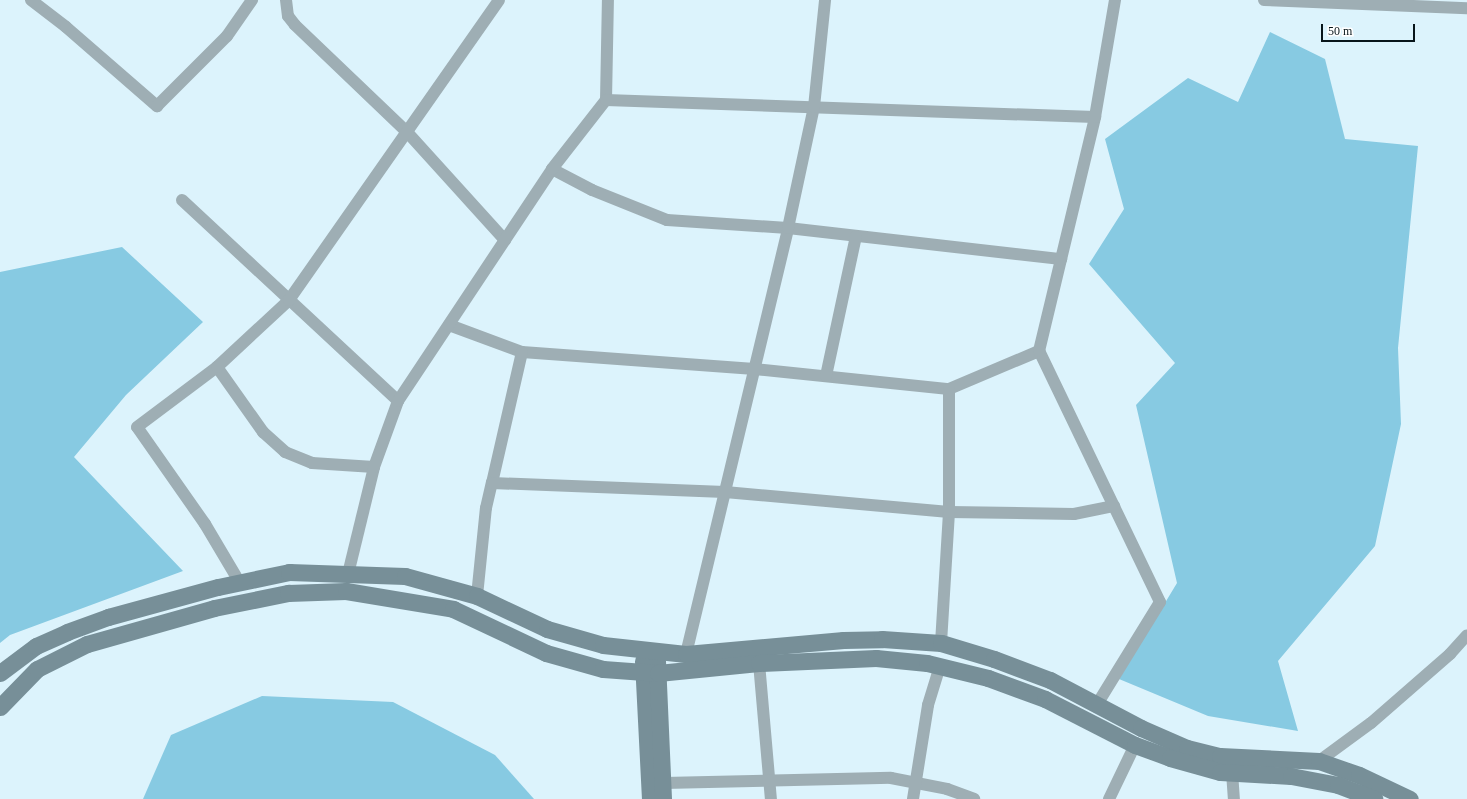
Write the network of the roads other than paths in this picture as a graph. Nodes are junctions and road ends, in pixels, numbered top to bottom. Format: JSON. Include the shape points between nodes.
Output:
{"nodes":[{"id":1,"x":31,"y":0,"type":"edge"},
{"id":2,"x":252,"y":0,"type":"edge"},
{"id":3,"x":286,"y":0,"type":"edge"},
{"id":4,"x":499,"y":0,"type":"edge"},
{"id":5,"x":608,"y":0,"type":"edge"},
{"id":6,"x":825,"y":0,"type":"edge"},
{"id":7,"x":1115,"y":0,"type":"edge"},
{"id":8,"x":1264,"y":0,"type":"edge"},
{"id":9,"x":1467,"y":8,"type":"edge"},
{"id":10,"x":606,"y":100,"type":"junction"},
{"id":11,"x":814,"y":107,"type":"junction"},
{"id":12,"x":1095,"y":117,"type":"junction"},
{"id":13,"x":407,"y":132,"type":"junction"},
{"id":14,"x":552,"y":170,"type":"junction"},
{"id":15,"x":182,"y":200,"type":"dead end"},
{"id":16,"x":788,"y":228,"type":"junction"},
{"id":17,"x":856,"y":236,"type":"junction"},
{"id":18,"x":505,"y":240,"type":"junction"},
{"id":19,"x":1061,"y":259,"type":"junction"},
{"id":20,"x":289,"y":300,"type":"junction"},
{"id":21,"x":449,"y":324,"type":"junction"},
{"id":22,"x":1040,"y":351,"type":"junction"},
{"id":23,"x":522,"y":352,"type":"junction"},
{"id":24,"x":217,"y":367,"type":"junction"},
{"id":25,"x":754,"y":369,"type":"junction"},
{"id":26,"x":826,"y":376,"type":"junction"},
{"id":27,"x":949,"y":389,"type":"junction"},
{"id":28,"x":398,"y":401,"type":"junction"},
{"id":29,"x":374,"y":466,"type":"junction"},
{"id":30,"x":492,"y":483,"type":"junction"},
{"id":31,"x":725,"y":492,"type":"junction"},
{"id":32,"x":1114,"y":506,"type":"junction"},
{"id":33,"x":950,"y":512,"type":"junction"},
{"id":34,"x":348,"y":574,"type":"junction"},
{"id":35,"x":240,"y":583,"type":"junction"},
{"id":36,"x":477,"y":596,"type":"junction"},
{"id":37,"x":1467,"y":635,"type":"edge"},
{"id":38,"x":941,"y":643,"type":"junction"},
{"id":39,"x":650,"y":650,"type":"junction"},
{"id":40,"x":686,"y":654,"type":"junction"},
{"id":41,"x":759,"y":663,"type":"junction"},
{"id":42,"x":940,"y":666,"type":"junction"},
{"id":43,"x":650,"y":672,"type":"junction"},
{"id":44,"x":0,"y":673,"type":"edge"},
{"id":45,"x":1096,"y":706,"type":"junction"},
{"id":46,"x":0,"y":707,"type":"edge"},
{"id":47,"x":1135,"y":746,"type":"junction"},
{"id":48,"x":1319,"y":760,"type":"junction"},
{"id":49,"x":1232,"y":772,"type":"junction"},
{"id":50,"x":771,"y":779,"type":"junction"},
{"id":51,"x":916,"y":782,"type":"junction"},
{"id":52,"x":664,"y":791,"type":"edge"},
{"id":53,"x":650,"y":799,"type":"edge"},
{"id":54,"x":771,"y":799,"type":"edge"},
{"id":55,"x":913,"y":799,"type":"edge"},
{"id":56,"x":974,"y":799,"type":"edge"},
{"id":57,"x":1109,"y":799,"type":"edge"},
{"id":58,"x":1234,"y":799,"type":"edge"},
{"id":59,"x":1373,"y":799,"type":"edge"},
{"id":60,"x":1410,"y":799,"type":"edge"}],
"edges":[{"from":1,"to":2,"type":"street","via":[[157,106],[227,36]]},
{"from":3,"to":13,"type":"street","via":[[288,16],[295,25]]},
{"from":4,"to":13,"type":"street"},
{"from":5,"to":10,"type":"street"},
{"from":6,"to":11,"type":"street"},
{"from":7,"to":12,"type":"street"},
{"from":8,"to":9,"type":"street"},
{"from":10,"to":11,"type":"street"},
{"from":10,"to":14,"type":"street"},
{"from":11,"to":12,"type":"street"},
{"from":11,"to":16,"type":"street"},
{"from":12,"to":19,"type":"street"},
{"from":13,"to":18,"type":"street"},
{"from":13,"to":20,"type":"street"},
{"from":14,"to":16,"type":"street","via":[[592,190],[667,220]]},
{"from":14,"to":18,"type":"street"},
{"from":15,"to":20,"type":"street"},
{"from":16,"to":17,"type":"street"},
{"from":16,"to":25,"type":"street"},
{"from":17,"to":19,"type":"street"},
{"from":17,"to":26,"type":"street"},
{"from":18,"to":21,"type":"street"},
{"from":19,"to":22,"type":"street"},
{"from":20,"to":24,"type":"street"},
{"from":20,"to":28,"type":"street"},
{"from":21,"to":23,"type":"street"},
{"from":21,"to":28,"type":"street"},
{"from":22,"to":27,"type":"street"},
{"from":22,"to":32,"type":"street"},
{"from":23,"to":25,"type":"street"},
{"from":23,"to":30,"type":"street"},
{"from":24,"to":29,"type":"street","via":[[263,432],[285,452],[312,463]]},
{"from":24,"to":35,"type":"street","via":[[138,427],[205,524]]},
{"from":25,"to":26,"type":"street"},
{"from":25,"to":31,"type":"street"},
{"from":26,"to":27,"type":"street"},
{"from":27,"to":33,"type":"street"},
{"from":28,"to":29,"type":"street"},
{"from":29,"to":34,"type":"street"},
{"from":30,"to":31,"type":"street"},
{"from":30,"to":36,"type":"street","via":[[486,508]]},
{"from":31,"to":33,"type":"street"},
{"from":31,"to":40,"type":"street"},
{"from":32,"to":33,"type":"street","via":[[1074,514]]},
{"from":32,"to":45,"type":"street","via":[[1160,602]]},
{"from":33,"to":38,"type":"street"},
{"from":34,"to":35,"type":"street","via":[[289,572]]},
{"from":34,"to":36,"type":"street","via":[[405,576]]},
{"from":35,"to":44,"type":"street","via":[[108,617],[66,632],[36,646]]},
{"from":36,"to":39,"type":"street","via":[[547,628],[604,645]]},
{"from":37,"to":48,"type":"street","via":[[1450,654],[1371,723]]},
{"from":38,"to":40,"type":"street","via":[[882,639],[843,640]]},
{"from":38,"to":45,"type":"street","via":[[994,658],[1050,680]]},
{"from":39,"to":40,"type":"street"},
{"from":39,"to":43,"type":"street"},
{"from":41,"to":42,"type":"street","via":[[876,658]]},
{"from":41,"to":43,"type":"street"},
{"from":41,"to":50,"type":"street"},
{"from":42,"to":47,"type":"street","via":[[988,678],[1045,699]]},
{"from":42,"to":51,"type":"street","via":[[928,706]]},
{"from":43,"to":46,"type":"street","via":[[603,669],[546,653],[453,610],[346,591],[296,593],[214,608],[87,644],[37,669]]},
{"from":43,"to":52,"type":"street"},
{"from":43,"to":53,"type":"street"},
{"from":45,"to":48,"type":"street","via":[[1187,748],[1220,756]]},
{"from":47,"to":49,"type":"street","via":[[1170,758]]},
{"from":47,"to":57,"type":"street"},
{"from":48,"to":60,"type":"street"},
{"from":49,"to":58,"type":"street"},
{"from":49,"to":59,"type":"street","via":[[1290,776],[1338,785]]},
{"from":50,"to":51,"type":"street","via":[[891,778]]},
{"from":50,"to":52,"type":"street"},
{"from":50,"to":54,"type":"street"},
{"from":51,"to":55,"type":"street"},
{"from":51,"to":56,"type":"street"}]}
